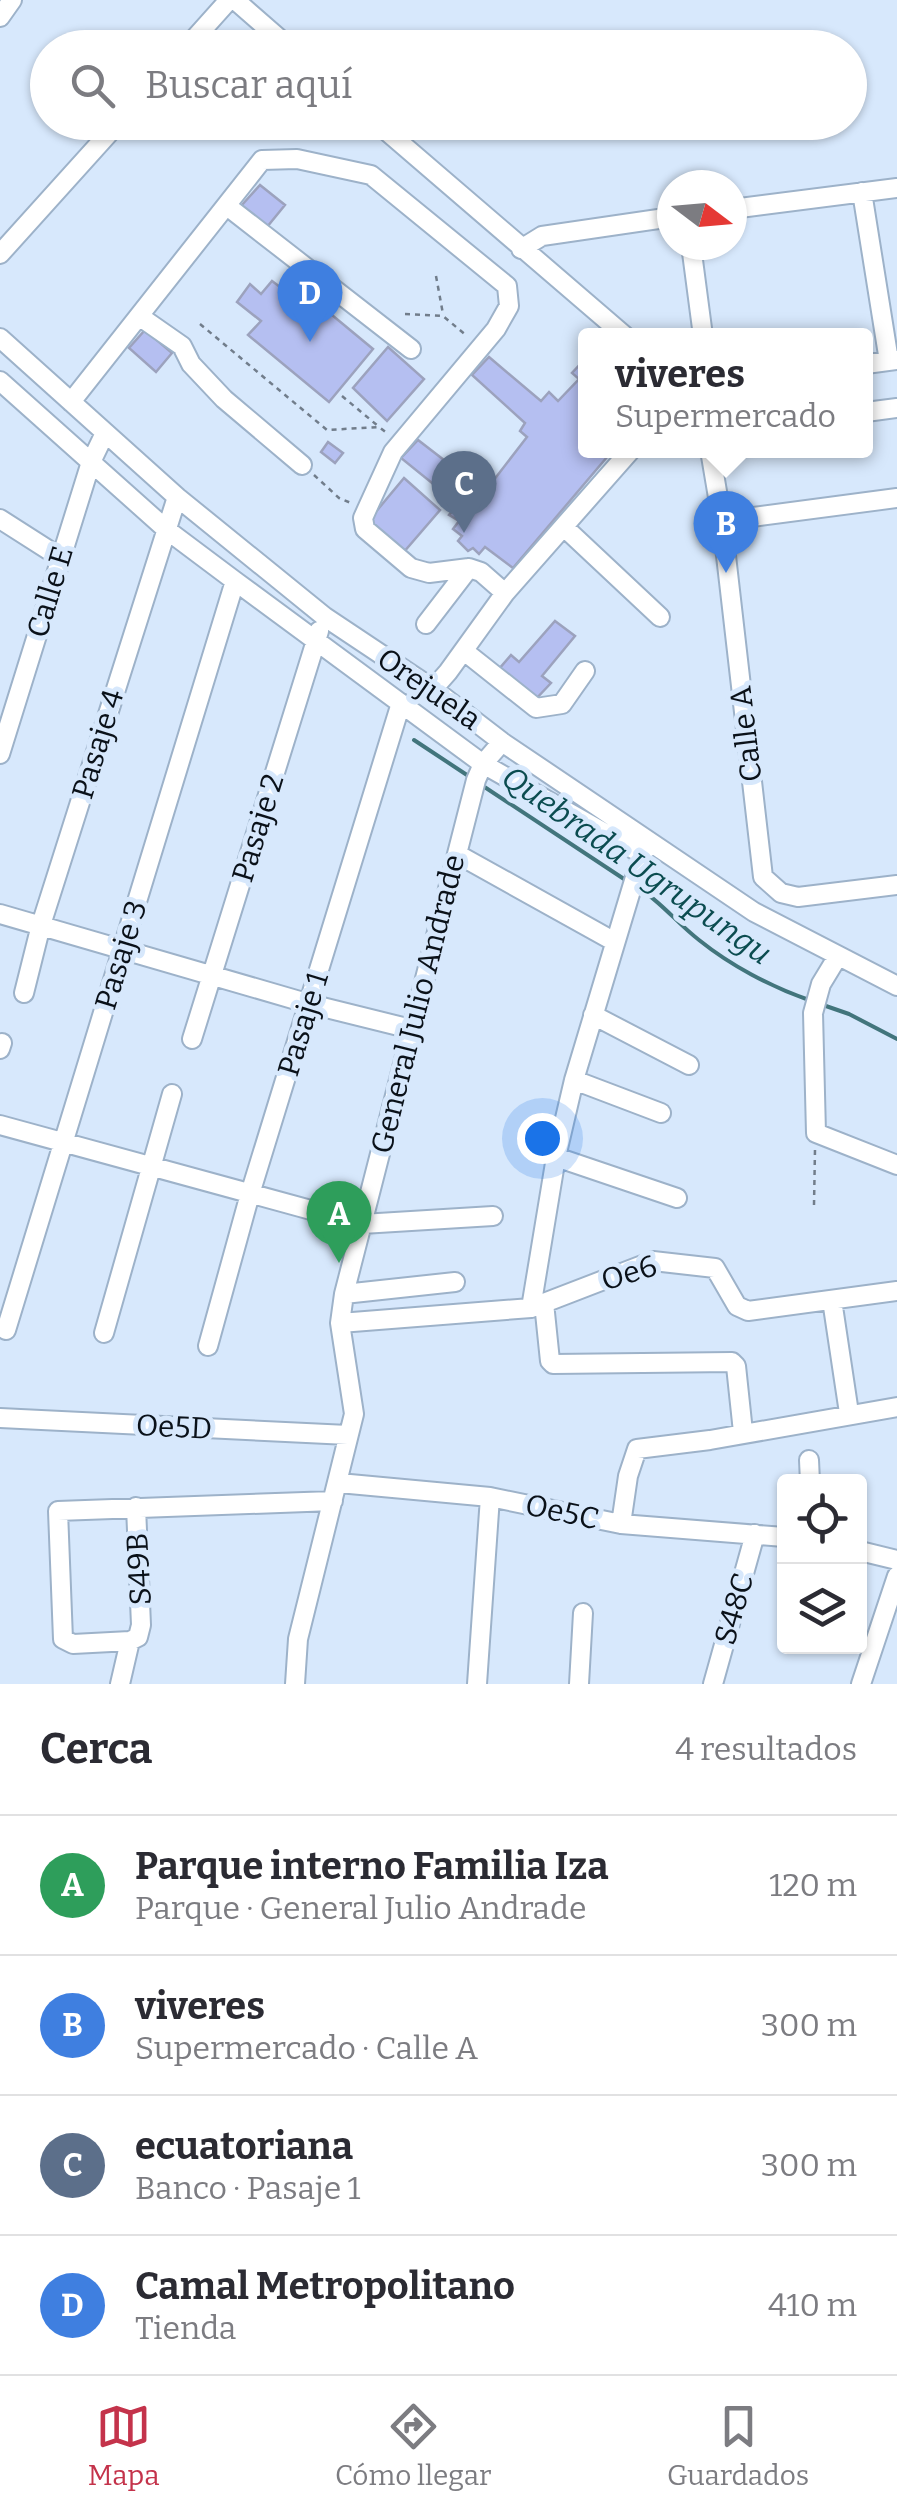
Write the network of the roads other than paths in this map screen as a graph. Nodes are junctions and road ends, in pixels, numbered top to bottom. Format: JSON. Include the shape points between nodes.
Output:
{"nodes":[{"id":1,"x":12,"y":0,"type":"edge"},
{"id":2,"x":232,"y":0,"type":"edge"},
{"id":3,"x":0,"y":17,"type":"edge"},
{"id":4,"x":203,"y":30,"type":"edge"},
{"id":5,"x":268,"y":30,"type":"edge"},
{"id":6,"x":103,"y":140,"type":"edge"},
{"id":7,"x":397,"y":140,"type":"edge"},
{"id":8,"x":897,"y":188,"type":"edge"},
{"id":9,"x":862,"y":192,"type":"junction"},
{"id":10,"x":227,"y":206,"type":"junction"},
{"id":11,"x":747,"y":207,"type":"edge"},
{"id":12,"x":657,"y":218,"type":"edge"},
{"id":13,"x":521,"y":248,"type":"junction"},
{"id":14,"x":0,"y":254,"type":"edge"},
{"id":15,"x":693,"y":260,"type":"edge"},
{"id":16,"x":139,"y":316,"type":"junction"},
{"id":17,"x":616,"y":328,"type":"edge"},
{"id":18,"x":703,"y":328,"type":"edge"},
{"id":19,"x":0,"y":338,"type":"edge"},
{"id":20,"x":411,"y":349,"type":"dead end"},
{"id":21,"x":893,"y":360,"type":"edge"},
{"id":22,"x":0,"y":381,"type":"edge"},
{"id":23,"x":71,"y":402,"type":"junction"},
{"id":24,"x":105,"y":432,"type":"junction"},
{"id":25,"x":624,"y":458,"type":"edge"},
{"id":26,"x":711,"y":458,"type":"edge"},
{"id":27,"x":91,"y":462,"type":"junction"},
{"id":28,"x":302,"y":465,"type":"road end"},
{"id":29,"x":178,"y":497,"type":"junction"},
{"id":30,"x":897,"y":498,"type":"edge"},
{"id":31,"x":0,"y":519,"type":"edge"},
{"id":32,"x":722,"y":520,"type":"junction"},
{"id":33,"x":564,"y":527,"type":"junction"},
{"id":34,"x":166,"y":530,"type":"junction"},
{"id":35,"x":61,"y":558,"type":"junction"},
{"id":36,"x":469,"y":568,"type":"junction"},
{"id":37,"x":235,"y":581,"type":"junction"},
{"id":38,"x":506,"y":593,"type":"junction"},
{"id":39,"x":325,"y":617,"type":"junction"},
{"id":40,"x":660,"y":617,"type":"dead end"},
{"id":41,"x":426,"y":624,"type":"dead end"},
{"id":42,"x":316,"y":639,"type":"junction"},
{"id":43,"x":464,"y":651,"type":"junction"},
{"id":44,"x":585,"y":671,"type":"dead end"},
{"id":45,"x":433,"y":689,"type":"junction"},
{"id":46,"x":401,"y":704,"type":"junction"},
{"id":47,"x":3,"y":731,"type":"edge"},
{"id":48,"x":502,"y":742,"type":"junction"},
{"id":49,"x":0,"y":754,"type":"edge"},
{"id":50,"x":483,"y":764,"type":"junction"},
{"id":51,"x":647,"y":847,"type":"junction"},
{"id":52,"x":457,"y":854,"type":"junction"},
{"id":53,"x":897,"y":885,"type":"edge"},
{"id":54,"x":0,"y":914,"type":"edge"},
{"id":55,"x":41,"y":926,"type":"junction"},
{"id":56,"x":615,"y":942,"type":"junction"},
{"id":57,"x":124,"y":948,"type":"junction"},
{"id":58,"x":838,"y":956,"type":"junction"},
{"id":59,"x":212,"y":974,"type":"junction"},
{"id":60,"x":897,"y":986,"type":"edge"},
{"id":61,"x":24,"y":993,"type":"dead end"},
{"id":62,"x":310,"y":1004,"type":"junction"},
{"id":63,"x":593,"y":1015,"type":"junction"},
{"id":64,"x":411,"y":1029,"type":"junction"},
{"id":65,"x":192,"y":1039,"type":"dead end"},
{"id":66,"x":689,"y":1065,"type":"dead end"},
{"id":67,"x":574,"y":1080,"type":"junction"},
{"id":68,"x":172,"y":1094,"type":"dead end"},
{"id":69,"x":661,"y":1113,"type":"dead end"},
{"id":70,"x":0,"y":1125,"type":"edge"},
{"id":71,"x":62,"y":1142,"type":"junction"},
{"id":72,"x":556,"y":1156,"type":"junction"},
{"id":73,"x":897,"y":1165,"type":"edge"},
{"id":74,"x":151,"y":1166,"type":"junction"},
{"id":75,"x":250,"y":1194,"type":"junction"},
{"id":76,"x":677,"y":1198,"type":"dead end"},
{"id":77,"x":493,"y":1216,"type":"dead end"},
{"id":78,"x":362,"y":1224,"type":"junction"},
{"id":79,"x":455,"y":1282,"type":"dead end"},
{"id":80,"x":897,"y":1292,"type":"edge"},
{"id":81,"x":344,"y":1294,"type":"junction"},
{"id":82,"x":832,"y":1300,"type":"junction"},
{"id":83,"x":538,"y":1305,"type":"junction"},
{"id":84,"x":340,"y":1323,"type":"junction"},
{"id":85,"x":6,"y":1330,"type":"dead end"},
{"id":86,"x":104,"y":1332,"type":"dead end"},
{"id":87,"x":208,"y":1346,"type":"dead end"},
{"id":88,"x":897,"y":1407,"type":"edge"},
{"id":89,"x":849,"y":1413,"type":"junction"},
{"id":90,"x":0,"y":1418,"type":"edge"},
{"id":91,"x":744,"y":1432,"type":"junction"},
{"id":92,"x":348,"y":1435,"type":"junction"},
{"id":93,"x":809,"y":1460,"type":"dead end"},
{"id":94,"x":810,"y":1474,"type":"edge"},
{"id":95,"x":336,"y":1492,"type":"junction"},
{"id":96,"x":490,"y":1497,"type":"junction"},
{"id":97,"x":136,"y":1507,"type":"junction"},
{"id":98,"x":621,"y":1524,"type":"junction"},
{"id":99,"x":755,"y":1534,"type":"junction"},
{"id":100,"x":777,"y":1536,"type":"edge"},
{"id":101,"x":867,"y":1553,"type":"edge"},
{"id":102,"x":897,"y":1560,"type":"edge"},
{"id":103,"x":897,"y":1576,"type":"edge"},
{"id":104,"x":584,"y":1613,"type":"dead end"},
{"id":105,"x":130,"y":1641,"type":"junction"},
{"id":106,"x":120,"y":1684,"type":"edge"},
{"id":107,"x":294,"y":1684,"type":"edge"},
{"id":108,"x":477,"y":1684,"type":"edge"},
{"id":109,"x":578,"y":1684,"type":"edge"},
{"id":110,"x":713,"y":1684,"type":"edge"},
{"id":111,"x":861,"y":1684,"type":"edge"}],
"edges":[{"from":1,"to":3,"type":"street"},
{"from":2,"to":4,"type":"street"},
{"from":2,"to":5,"type":"street"},
{"from":6,"to":14,"type":"street"},
{"from":7,"to":13,"type":"street"},
{"from":8,"to":9,"type":"street"},
{"from":9,"to":11,"type":"street"},
{"from":9,"to":21,"type":"street"},
{"from":10,"to":16,"type":"street"},
{"from":10,"to":20,"type":"street"},
{"from":10,"to":36,"type":"street","via":[[262,160],[297,158],[371,175],[507,286],[509,306],[496,328],[400,443],[363,518],[365,529],[411,568]]},
{"from":12,"to":13,"type":"street","via":[[542,236]]},
{"from":13,"to":17,"type":"street"},
{"from":15,"to":18,"type":"street"},
{"from":16,"to":23,"type":"street"},
{"from":16,"to":28,"type":"street","via":[[182,346],[224,399]]},
{"from":19,"to":23,"type":"street","name":"Orejuela"},
{"from":22,"to":27,"type":"street"},
{"from":23,"to":24,"type":"street","name":"Orejuela"},
{"from":24,"to":27,"type":"street","name":"Calle E"},
{"from":24,"to":29,"type":"street","name":"Orejuela"},
{"from":25,"to":33,"type":"street"},
{"from":26,"to":32,"type":"street","name":"Calle A"},
{"from":27,"to":34,"type":"street"},
{"from":27,"to":35,"type":"street","name":"Calle E"},
{"from":29,"to":34,"type":"street","name":"Pasaje 4"},
{"from":29,"to":39,"type":"street","name":"Orejuela"},
{"from":30,"to":32,"type":"street"},
{"from":31,"to":35,"type":"street"},
{"from":32,"to":53,"type":"street","name":"Calle A","via":[[763,877],[798,897]]},
{"from":33,"to":38,"type":"street"},
{"from":33,"to":40,"type":"street"},
{"from":34,"to":37,"type":"street"},
{"from":34,"to":55,"type":"street","name":"Pasaje 4"},
{"from":35,"to":47,"type":"street","name":"Calle E"},
{"from":36,"to":38,"type":"street"},
{"from":36,"to":41,"type":"street"},
{"from":37,"to":42,"type":"street"},
{"from":37,"to":57,"type":"street","name":"Pasaje 3"},
{"from":38,"to":43,"type":"street"},
{"from":39,"to":42,"type":"street","name":"Pasaje 2"},
{"from":39,"to":45,"type":"street","name":"Orejuela"},
{"from":42,"to":46,"type":"street"},
{"from":42,"to":59,"type":"street","name":"Pasaje 2"},
{"from":43,"to":44,"type":"street","via":[[536,708],[562,704]]},
{"from":43,"to":45,"type":"street"},
{"from":45,"to":48,"type":"street","name":"Orejuela"},
{"from":46,"to":50,"type":"street"},
{"from":46,"to":62,"type":"street","name":"Pasaje 1"},
{"from":47,"to":49,"type":"street","name":"Calle E"},
{"from":48,"to":50,"type":"street","name":"General Julio Andrade"},
{"from":48,"to":51,"type":"street","name":"Orejuela"},
{"from":50,"to":51,"type":"street"},
{"from":50,"to":52,"type":"street","name":"General Julio Andrade"},
{"from":51,"to":56,"type":"street"},
{"from":51,"to":58,"type":"street","name":"Orejuela"},
{"from":52,"to":56,"type":"street"},
{"from":52,"to":64,"type":"street","name":"General Julio Andrade"},
{"from":54,"to":55,"type":"street"},
{"from":55,"to":57,"type":"street"},
{"from":55,"to":61,"type":"street","name":"Pasaje 4"},
{"from":56,"to":63,"type":"street"},
{"from":57,"to":59,"type":"street"},
{"from":57,"to":71,"type":"street","name":"Pasaje 3"},
{"from":58,"to":60,"type":"street","name":"Orejuela"},
{"from":58,"to":73,"type":"street","via":[[820,984],[813,1014],[816,1133]]},
{"from":59,"to":62,"type":"street"},
{"from":59,"to":65,"type":"street","name":"Pasaje 2"},
{"from":62,"to":64,"type":"street"},
{"from":62,"to":75,"type":"street","name":"Pasaje 1"},
{"from":63,"to":66,"type":"street"},
{"from":63,"to":67,"type":"street"},
{"from":64,"to":78,"type":"street","name":"General Julio Andrade"},
{"from":67,"to":69,"type":"street"},
{"from":67,"to":72,"type":"street"},
{"from":68,"to":74,"type":"street"},
{"from":70,"to":71,"type":"street"},
{"from":71,"to":74,"type":"street"},
{"from":71,"to":85,"type":"street","name":"Pasaje 3"},
{"from":72,"to":76,"type":"street"},
{"from":72,"to":83,"type":"street"},
{"from":74,"to":75,"type":"street"},
{"from":74,"to":86,"type":"street"},
{"from":75,"to":78,"type":"street"},
{"from":75,"to":87,"type":"street","name":"Pasaje 1"},
{"from":77,"to":78,"type":"street"},
{"from":78,"to":81,"type":"street","name":"General Julio Andrade"},
{"from":79,"to":81,"type":"street"},
{"from":80,"to":82,"type":"street","name":"Oe6"},
{"from":81,"to":84,"type":"street","name":"General Julio Andrade"},
{"from":82,"to":83,"type":"street","name":"Oe6","via":[[742,1309],[715,1268],[663,1260]]},
{"from":82,"to":89,"type":"street"},
{"from":83,"to":84,"type":"street","name":"Oe6"},
{"from":83,"to":91,"type":"street","via":[[552,1364],[732,1362]]},
{"from":84,"to":92,"type":"street","name":"General Julio Andrade","via":[[354,1409]]},
{"from":88,"to":89,"type":"street"},
{"from":89,"to":91,"type":"street"},
{"from":90,"to":92,"type":"street","name":"Oe5D"},
{"from":91,"to":98,"type":"street","via":[[638,1449]]},
{"from":92,"to":95,"type":"street","name":"General Julio Andrade"},
{"from":93,"to":94,"type":"street"},
{"from":95,"to":96,"type":"street","name":"Oe5C"},
{"from":95,"to":97,"type":"street","name":"Oe5C"},
{"from":95,"to":107,"type":"street","name":"General Julio Andrade","via":[[298,1640]]},
{"from":96,"to":98,"type":"street","name":"Oe5C"},
{"from":96,"to":108,"type":"street"},
{"from":97,"to":105,"type":"street","name":"S49B","via":[[141,1624]]},
{"from":97,"to":105,"type":"street","name":"Oe5C","via":[[58,1511],[63,1639]]},
{"from":98,"to":99,"type":"street","name":"Oe5C"},
{"from":99,"to":100,"type":"street","name":"Oe5C"},
{"from":99,"to":110,"type":"street","name":"S48C"},
{"from":101,"to":102,"type":"street"},
{"from":103,"to":111,"type":"street"},
{"from":104,"to":109,"type":"street"},
{"from":105,"to":106,"type":"street","name":"S49B"}]}
